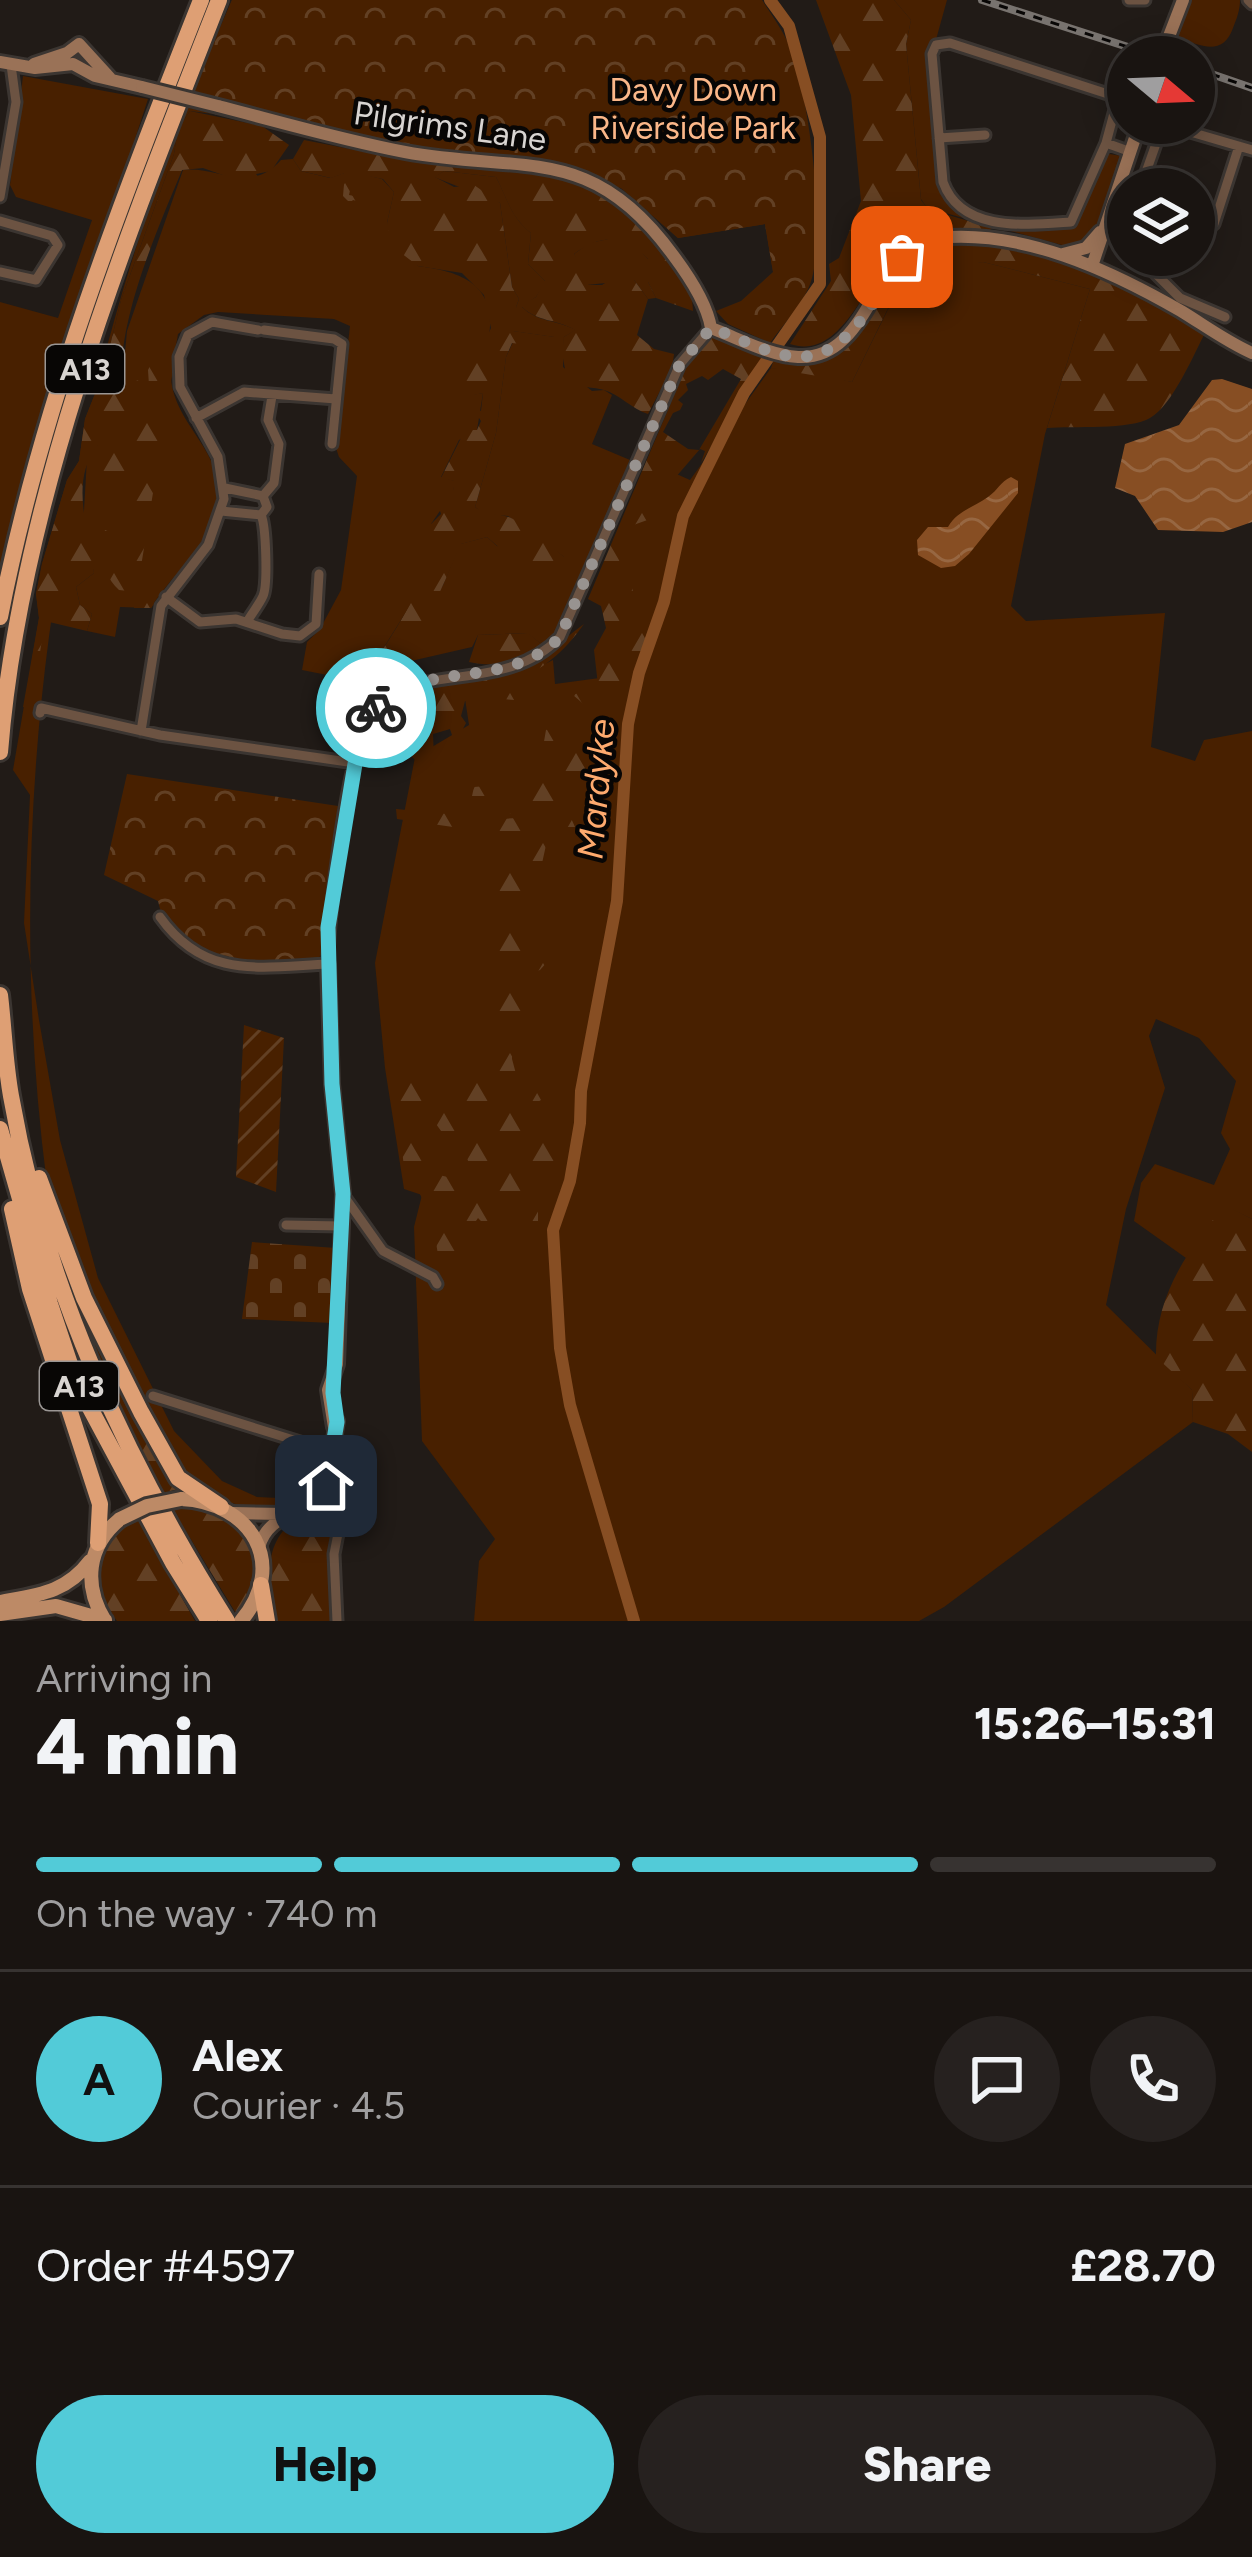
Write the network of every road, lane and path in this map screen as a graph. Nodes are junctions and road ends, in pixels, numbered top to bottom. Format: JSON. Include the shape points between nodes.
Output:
{"nodes":[{"id":1,"x":201,"y":0,"type":"edge"},
{"id":2,"x":219,"y":0,"type":"edge"},
{"id":3,"x":1129,"y":0,"type":"edge"},
{"id":4,"x":1145,"y":0,"type":"edge"},
{"id":5,"x":1183,"y":0,"type":"edge"},
{"id":6,"x":1169,"y":36,"type":"edge"},
{"id":7,"x":72,"y":61,"type":"junction"},
{"id":8,"x":4,"y":64,"type":"edge"},
{"id":9,"x":111,"y":79,"type":"junction"},
{"id":10,"x":985,"y":135,"type":"dead end"},
{"id":11,"x":939,"y":139,"type":"junction"},
{"id":12,"x":1106,"y":143,"type":"junction"},
{"id":13,"x":1133,"y":144,"type":"edge"},
{"id":14,"x":1239,"y":146,"type":"junction"},
{"id":15,"x":1252,"y":150,"type":"edge"},
{"id":16,"x":1131,"y":152,"type":"junction"},
{"id":17,"x":1128,"y":168,"type":"edge"},
{"id":18,"x":1147,"y":168,"type":"edge"},
{"id":19,"x":0,"y":197,"type":"edge"},
{"id":20,"x":1,"y":219,"type":"edge"},
{"id":21,"x":1107,"y":219,"type":"edge"},
{"id":22,"x":1215,"y":221,"type":"edge"},
{"id":23,"x":1107,"y":226,"type":"edge"},
{"id":24,"x":1062,"y":254,"type":"junction"},
{"id":25,"x":1092,"y":266,"type":"junction"},
{"id":26,"x":0,"y":272,"type":"edge"},
{"id":27,"x":1158,"y":276,"type":"edge"},
{"id":28,"x":1225,"y":317,"type":"dead end"},
{"id":29,"x":711,"y":328,"type":"junction"},
{"id":30,"x":1252,"y":353,"type":"edge"},
{"id":31,"x":272,"y":396,"type":"junction"},
{"id":32,"x":336,"y":399,"type":"junction"},
{"id":33,"x":196,"y":418,"type":"junction"},
{"id":34,"x":332,"y":444,"type":"dead end"},
{"id":35,"x":225,"y":488,"type":"junction"},
{"id":36,"x":263,"y":496,"type":"junction"},
{"id":37,"x":221,"y":511,"type":"junction"},
{"id":38,"x":261,"y":515,"type":"junction"},
{"id":39,"x":319,"y":574,"type":"dead end"},
{"id":40,"x":166,"y":597,"type":"junction"},
{"id":41,"x":0,"y":616,"type":"edge"},
{"id":42,"x":247,"y":622,"type":"junction"},
{"id":43,"x":38,"y":709,"type":"dead end"},
{"id":44,"x":141,"y":731,"type":"junction"},
{"id":45,"x":0,"y":752,"type":"edge"},
{"id":46,"x":355,"y":763,"type":"junction"},
{"id":47,"x":160,"y":917,"type":"dead end"},
{"id":48,"x":328,"y":964,"type":"junction"},
{"id":49,"x":0,"y":995,"type":"edge"},
{"id":50,"x":11,"y":1095,"type":"junction"},
{"id":51,"x":0,"y":1129,"type":"edge"},
{"id":52,"x":343,"y":1194,"type":"junction"},
{"id":53,"x":294,"y":1221,"type":"dead end"},
{"id":54,"x":342,"y":1226,"type":"junction"},
{"id":55,"x":437,"y":1284,"type":"dead end"},
{"id":56,"x":153,"y":1396,"type":"dead end"},
{"id":57,"x":331,"y":1458,"type":"junction"},
{"id":58,"x":308,"y":1501,"type":"junction"},
{"id":59,"x":227,"y":1510,"type":"junction"},
{"id":60,"x":340,"y":1519,"type":"junction"},
{"id":61,"x":259,"y":1547,"type":"junction"},
{"id":62,"x":95,"y":1550,"type":"junction"},
{"id":63,"x":261,"y":1585,"type":"junction"},
{"id":64,"x":0,"y":1602,"type":"edge"},
{"id":65,"x":0,"y":1614,"type":"edge"},
{"id":66,"x":245,"y":1616,"type":"edge"},
{"id":67,"x":105,"y":1620,"type":"edge"},
{"id":68,"x":209,"y":1621,"type":"edge"},
{"id":69,"x":227,"y":1621,"type":"edge"},
{"id":70,"x":267,"y":1621,"type":"edge"},
{"id":71,"x":337,"y":1621,"type":"edge"}],
"edges":[{"from":1,"to":41,"type":"highway","number":"A13","via":[[75,345]]},
{"from":2,"to":45,"type":"highway","number":"A13","via":[[150,178],[44,504]]},
{"from":3,"to":4,"type":"street"},
{"from":5,"to":6,"type":"main road"},
{"from":7,"to":8,"type":"main road"},
{"from":7,"to":9,"type":"main road","name":"Pilgrims Lane"},
{"from":7,"to":9,"type":"main road","via":[[71,46],[79,44]]},
{"from":8,"to":19,"type":"street","via":[[16,102]]},
{"from":9,"to":29,"type":"main road","name":"Pilgrims Lane","bridge":true,"via":[[402,152],[587,178],[652,228]]},
{"from":10,"to":11,"type":"street"},
{"from":11,"to":12,"type":"street","via":[[948,197],[963,212],[1000,224],[1071,222]]},
{"from":11,"to":12,"type":"street","via":[[932,54],[942,41],[1111,95],[1117,102]]},
{"from":12,"to":16,"type":"street"},
{"from":13,"to":16,"type":"main road"},
{"from":14,"to":15,"type":"street"},
{"from":14,"to":18,"type":"street","via":[[1163,124]]},
{"from":14,"to":22,"type":"street"},
{"from":16,"to":17,"type":"main road"},
{"from":20,"to":26,"type":"street","via":[[52,236],[58,247],[36,280]]},
{"from":21,"to":24,"type":"main road","via":[[1086,248]]},
{"from":23,"to":25,"type":"main road"},
{"from":24,"to":25,"type":"main road"},
{"from":24,"to":29,"type":"main road","via":[[926,240],[902,257],[850,333],[813,357],[784,355]]},
{"from":25,"to":30,"type":"main road"},
{"from":27,"to":28,"type":"street","via":[[1180,298]]},
{"from":29,"to":46,"type":"street","via":[[680,364],[560,637],[511,668],[390,695],[366,725]]},
{"from":31,"to":32,"type":"street"},
{"from":31,"to":33,"type":"street","via":[[235,394]]},
{"from":31,"to":36,"type":"street","via":[[268,420],[279,444],[274,483]]},
{"from":32,"to":33,"type":"street","via":[[342,344],[334,339],[212,322],[188,335],[179,357]]},
{"from":32,"to":34,"type":"street"},
{"from":33,"to":35,"type":"street"},
{"from":35,"to":36,"type":"street"},
{"from":35,"to":37,"type":"street"},
{"from":36,"to":38,"type":"street"},
{"from":37,"to":38,"type":"street"},
{"from":37,"to":40,"type":"street","via":[[200,559]]},
{"from":38,"to":42,"type":"street","via":[[266,589]]},
{"from":39,"to":42,"type":"street","via":[[316,624],[306,634]]},
{"from":40,"to":42,"type":"street","via":[[200,622]]},
{"from":40,"to":44,"type":"street"},
{"from":43,"to":44,"type":"street"},
{"from":44,"to":46,"type":"street"},
{"from":46,"to":48,"type":"street"},
{"from":47,"to":48,"type":"street","via":[[202,957],[236,968]]},
{"from":48,"to":52,"type":"main road"},
{"from":49,"to":50,"type":"highway","number":"A13"},
{"from":50,"to":59,"type":"highway","number":"A13","via":[[84,1298],[141,1412],[178,1478]]},
{"from":50,"to":69,"type":"highway","number":"A13","via":[[37,1214],[92,1373]]},
{"from":51,"to":62,"type":"highway","number":"A13","via":[[30,1288],[100,1504]]},
{"from":51,"to":68,"type":"highway","number":"A13","via":[[76,1382]]},
{"from":52,"to":54,"type":"main road"},
{"from":52,"to":55,"type":"street","via":[[383,1251]]},
{"from":53,"to":54,"type":"street"},
{"from":54,"to":57,"type":"main road"},
{"from":56,"to":57,"type":"street"},
{"from":57,"to":58,"type":"main road"},
{"from":58,"to":59,"type":"main road"},
{"from":58,"to":60,"type":"street"},
{"from":58,"to":60,"type":"street","via":[[340,1501]]},
{"from":58,"to":61,"type":"main road","via":[[264,1532]]},
{"from":59,"to":61,"type":"main road"},
{"from":59,"to":62,"type":"main road","bridge":true,"via":[[181,1499],[147,1506],[120,1519]]},
{"from":60,"to":71,"type":"street"},
{"from":61,"to":63,"type":"main road"},
{"from":62,"to":64,"type":"main road","via":[[60,1589]]},
{"from":62,"to":67,"type":"main road","via":[[91,1586]]},
{"from":63,"to":66,"type":"main road"},
{"from":63,"to":70,"type":"highway"},
{"from":65,"to":67,"type":"main road","via":[[56,1606]]}]}
